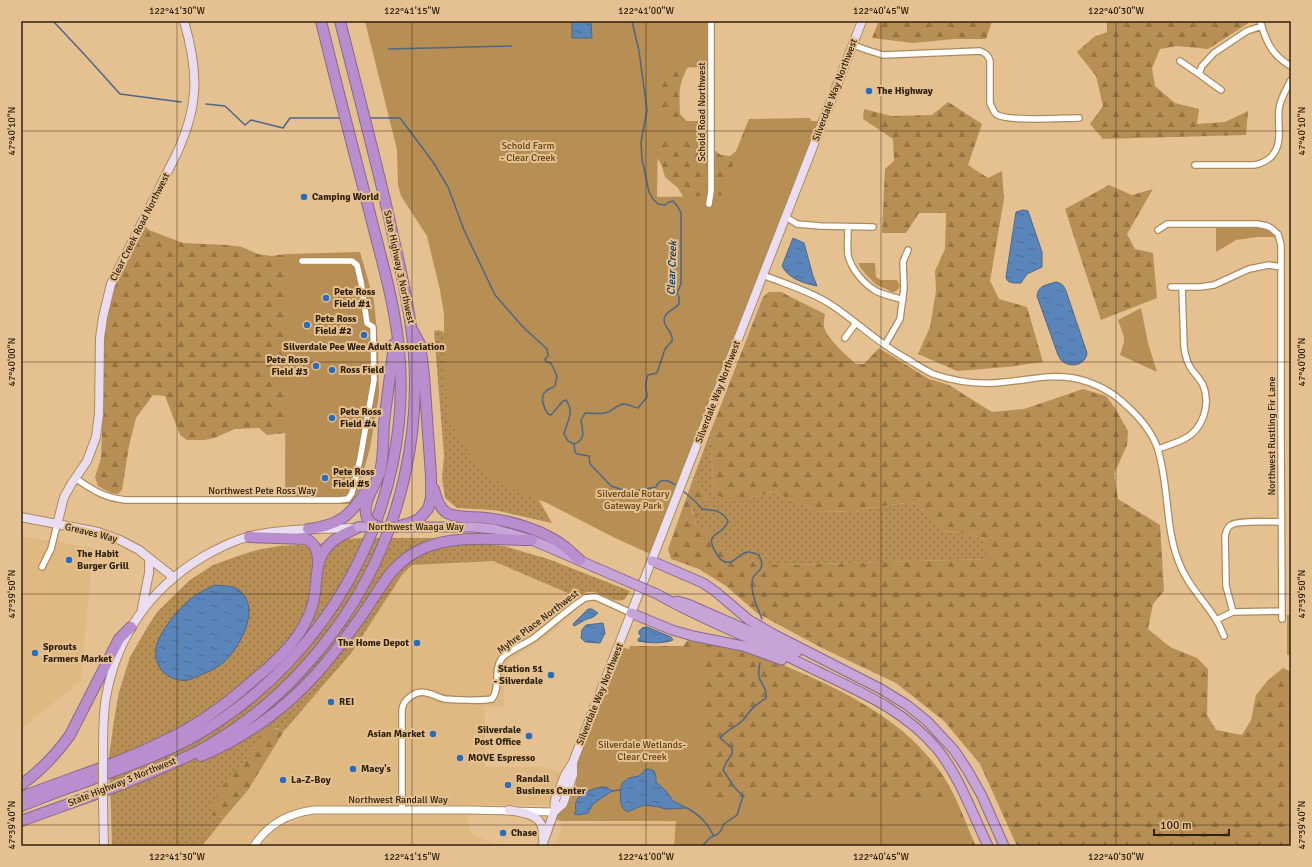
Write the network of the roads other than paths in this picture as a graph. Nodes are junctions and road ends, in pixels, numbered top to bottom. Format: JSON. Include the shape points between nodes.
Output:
{"nodes":[{"id":1,"x":184,"y":21,"type":"edge"},
{"id":2,"x":321,"y":21,"type":"edge"},
{"id":3,"x":340,"y":21,"type":"edge"},
{"id":4,"x":711,"y":21,"type":"edge"},
{"id":5,"x":862,"y":21,"type":"edge"},
{"id":6,"x":1261,"y":24,"type":"edge"},
{"id":7,"x":853,"y":44,"type":"junction"},
{"id":8,"x":1180,"y":60,"type":"dead end"},
{"id":9,"x":1290,"y":64,"type":"edge"},
{"id":10,"x":1199,"y":74,"type":"junction"},
{"id":11,"x":1291,"y":80,"type":"edge"},
{"id":12,"x":1221,"y":90,"type":"dead end"},
{"id":13,"x":1079,"y":118,"type":"dead end"},
{"id":14,"x":1195,"y":165,"type":"dead end"},
{"id":15,"x":709,"y":204,"type":"dead end"},
{"id":16,"x":786,"y":217,"type":"junction"},
{"id":17,"x":848,"y":227,"type":"junction"},
{"id":18,"x":873,"y":227,"type":"dead end"},
{"id":19,"x":1158,"y":230,"type":"dead end"},
{"id":20,"x":908,"y":250,"type":"dead end"},
{"id":21,"x":302,"y":261,"type":"dead end"},
{"id":22,"x":1281,"y":268,"type":"junction"},
{"id":23,"x":763,"y":275,"type":"junction"},
{"id":24,"x":1171,"y":287,"type":"dead end"},
{"id":25,"x":1182,"y":287,"type":"junction"},
{"id":26,"x":903,"y":300,"type":"junction"},
{"id":27,"x":395,"y":321,"type":"junction"},
{"id":28,"x":856,"y":323,"type":"junction"},
{"id":29,"x":411,"y":328,"type":"junction"},
{"id":30,"x":845,"y":338,"type":"dead end"},
{"id":31,"x":885,"y":346,"type":"junction"},
{"id":32,"x":384,"y":425,"type":"junction"},
{"id":33,"x":1158,"y":449,"type":"junction"},
{"id":34,"x":431,"y":476,"type":"junction"},
{"id":35,"x":76,"y":478,"type":"junction"},
{"id":36,"x":21,"y":517,"type":"edge"},
{"id":37,"x":1281,"y":522,"type":"junction"},
{"id":38,"x":415,"y":524,"type":"junction"},
{"id":39,"x":57,"y":525,"type":"junction"},
{"id":40,"x":396,"y":527,"type":"joint"},
{"id":41,"x":359,"y":528,"type":"junction"},
{"id":42,"x":378,"y":528,"type":"junction"},
{"id":43,"x":308,"y":529,"type":"junction"},
{"id":44,"x":249,"y":537,"type":"junction"},
{"id":45,"x":532,"y":540,"type":"junction"},
{"id":46,"x":149,"y":558,"type":"junction"},
{"id":47,"x":580,"y":560,"type":"junction"},
{"id":48,"x":652,"y":561,"type":"junction"},
{"id":49,"x":318,"y":565,"type":"junction"},
{"id":50,"x":42,"y":567,"type":"dead end"},
{"id":51,"x":173,"y":577,"type":"junction"},
{"id":52,"x":657,"y":594,"type":"junction"},
{"id":53,"x":141,"y":611,"type":"junction"},
{"id":54,"x":1233,"y":612,"type":"junction"},
{"id":55,"x":1282,"y":612,"type":"junction"},
{"id":56,"x":631,"y":613,"type":"junction"},
{"id":57,"x":1216,"y":620,"type":"junction"},
{"id":58,"x":1282,"y":620,"type":"dead end"},
{"id":59,"x":131,"y":628,"type":"junction"},
{"id":60,"x":1224,"y":636,"type":"dead end"},
{"id":61,"x":850,"y":674,"type":"junction"},
{"id":62,"x":828,"y":676,"type":"junction"},
{"id":63,"x":135,"y":780,"type":"junction"},
{"id":64,"x":21,"y":785,"type":"edge"},
{"id":65,"x":21,"y":797,"type":"edge"},
{"id":66,"x":21,"y":806,"type":"edge"},
{"id":67,"x":402,"y":810,"type":"junction"},
{"id":68,"x":509,"y":810,"type":"junction"},
{"id":69,"x":554,"y":812,"type":"junction"},
{"id":70,"x":21,"y":822,"type":"edge"},
{"id":71,"x":104,"y":846,"type":"edge"},
{"id":72,"x":254,"y":846,"type":"edge"},
{"id":73,"x":542,"y":846,"type":"edge"},
{"id":74,"x":988,"y":846,"type":"edge"},
{"id":75,"x":1004,"y":846,"type":"edge"}],
"edges":[{"from":1,"to":35,"type":"main road","name":"Clear Creek Road Northwest","via":[[194,67],[195,92],[192,111],[178,150],[111,284],[100,338],[98,428],[90,454]]},
{"from":2,"to":27,"type":"highway","name":"State Highway 3 Northwest"},
{"from":3,"to":29,"type":"highway","name":"State Highway 3 Northwest","via":[[404,283]]},
{"from":4,"to":15,"type":"street","name":"Schold Road Northwest"},
{"from":5,"to":7,"type":"main road","name":"Silverdale Way Northwest"},
{"from":6,"to":9,"type":"street","via":[[1266,40],[1279,58]]},
{"from":6,"to":10,"type":"street","via":[[1214,53],[1202,66]]},
{"from":7,"to":13,"type":"street","via":[[870,52],[883,54],[980,51],[988,55],[990,61],[990,103],[996,114],[1009,118]]},
{"from":7,"to":16,"type":"main road","name":"Silverdale Way Northwest"},
{"from":8,"to":10,"type":"street"},
{"from":10,"to":12,"type":"street"},
{"from":11,"to":14,"type":"street","via":[[1279,109],[1279,144],[1266,162],[1254,165]]},
{"from":16,"to":17,"type":"street","via":[[797,224]]},
{"from":16,"to":23,"type":"main road","name":"Silverdale Way Northwest"},
{"from":17,"to":18,"type":"street"},
{"from":17,"to":26,"type":"street","via":[[848,256],[853,268],[863,281],[876,291]]},
{"from":19,"to":22,"type":"street","name":"Northwest Rustling Fir Lane","via":[[1167,224],[1267,226],[1275,230],[1280,238]]},
{"from":20,"to":26,"type":"street","via":[[904,262]]},
{"from":21,"to":35,"type":"street","name":"Northwest Pete Ross Way","via":[[352,261],[357,265],[367,324],[373,327],[374,380],[360,459],[352,493],[348,499],[122,500],[101,495]]},
{"from":22,"to":25,"type":"street","via":[[1257,267],[1214,285]]},
{"from":22,"to":37,"type":"street","name":"Northwest Rustling Fir Lane"},
{"from":23,"to":28,"type":"street","via":[[830,304]]},
{"from":23,"to":48,"type":"main road","name":"Silverdale Way Northwest"},
{"from":24,"to":25,"type":"street"},
{"from":25,"to":33,"type":"street","via":[[1185,356],[1203,384],[1206,394],[1205,410],[1200,423],[1185,439]]},
{"from":26,"to":31,"type":"street","via":[[900,319]]},
{"from":27,"to":32,"type":"highway"},
{"from":27,"to":66,"type":"highway","name":"State Highway 3 Northwest","via":[[399,352],[400,401],[396,446],[387,486],[358,565],[341,596],[313,636],[269,682],[200,733],[152,756]]},
{"from":28,"to":30,"type":"street"},
{"from":28,"to":31,"type":"street"},
{"from":29,"to":34,"type":"highway","via":[[420,344]]},
{"from":29,"to":63,"type":"highway","name":"State Highway 3 Northwest","via":[[415,405],[410,453],[399,499],[380,552],[356,599],[332,634],[301,671],[252,716],[207,747]]},
{"from":31,"to":33,"type":"street","via":[[932,373],[949,379],[988,383],[1049,376],[1084,380],[1106,390],[1124,403],[1150,434]]},
{"from":32,"to":42,"type":"highway","bridge":true,"via":[[382,465],[365,509],[371,524]]},
{"from":32,"to":43,"type":"highway","via":[[372,478],[354,508],[332,524]]},
{"from":33,"to":57,"type":"street","via":[[1177,560],[1192,588]]},
{"from":34,"to":38,"type":"highway","via":[[430,502],[426,512]]},
{"from":34,"to":47,"type":"highway","via":[[438,502],[446,513],[491,518],[526,527],[557,541]]},
{"from":35,"to":39,"type":"main road","name":"Clear Creek Road Northwest","via":[[63,501]]},
{"from":36,"to":39,"type":"main road","name":"Greaves Way"},
{"from":37,"to":54,"type":"street","via":[[1240,522],[1228,528],[1226,586]]},
{"from":37,"to":55,"type":"street","name":"Northwest Rustling Fir Lane"},
{"from":38,"to":40,"type":"highway"},
{"from":38,"to":45,"type":"highway","name":"Northwest Waaga Way","via":[[486,528]]},
{"from":39,"to":46,"type":"main road","name":"Greaves Way","via":[[98,532],[132,546]]},
{"from":39,"to":50,"type":"street","via":[[51,549]]},
{"from":40,"to":42,"type":"highway","name":"Northwest Waaga Way","bridge":true},
{"from":41,"to":42,"type":"highway","name":"Northwest Waaga Way","bridge":true},
{"from":41,"to":43,"type":"main road","name":"Northwest Waaga Way"},
{"from":41,"to":49,"type":"highway","via":[[333,541]]},
{"from":43,"to":44,"type":"main road","name":"Northwest Waaga Way"},
{"from":44,"to":49,"type":"highway","via":[[306,539],[316,548]]},
{"from":44,"to":51,"type":"main road","name":"Northwest Waaga Way","via":[[209,553]]},
{"from":45,"to":47,"type":"highway","name":"Northwest Waaga Way"},
{"from":45,"to":63,"type":"highway","via":[[459,539],[416,551],[387,576],[348,634],[318,672],[271,716],[216,750]]},
{"from":46,"to":51,"type":"main road","name":"Greaves Way"},
{"from":46,"to":53,"type":"main road","via":[[149,573]]},
{"from":47,"to":52,"type":"highway","name":"Northwest Waaga Way","bridge":true},
{"from":48,"to":56,"type":"main road","name":"Silverdale Way Northwest"},
{"from":48,"to":61,"type":"highway","via":[[703,583],[749,620]]},
{"from":49,"to":65,"type":"highway","via":[[313,605],[299,633],[270,666],[230,700],[187,728],[149,748]]},
{"from":51,"to":53,"type":"main road","name":"Northwest Waaga Way"},
{"from":52,"to":61,"type":"highway","via":[[688,604]]},
{"from":52,"to":62,"type":"highway","via":[[685,610]]},
{"from":53,"to":59,"type":"main road"},
{"from":54,"to":55,"type":"street"},
{"from":54,"to":57,"type":"street"},
{"from":55,"to":58,"type":"street","name":"Northwest Rustling Fir Lane"},
{"from":56,"to":62,"type":"highway","via":[[672,630],[743,646]]},
{"from":56,"to":67,"type":"street","name":"Myhre Place Northwest","via":[[596,597],[585,598],[536,636],[503,657],[492,700],[445,699],[426,692],[408,698],[402,710]]},
{"from":56,"to":69,"type":"main road","name":"Silverdale Way Northwest","via":[[573,762],[555,800]]},
{"from":57,"to":60,"type":"street"},
{"from":59,"to":64,"type":"highway","via":[[119,639],[67,739],[40,770]]},
{"from":59,"to":71,"type":"main road","bridge":true,"via":[[108,686],[104,716]]},
{"from":61,"to":75,"type":"highway","via":[[907,705],[927,721],[954,750],[982,796]]},
{"from":62,"to":74,"type":"highway","via":[[899,713],[921,731],[953,772]]},
{"from":63,"to":70,"type":"highway","name":"State Highway 3 Northwest"},
{"from":67,"to":68,"type":"street","name":"Northwest Randall Way"},
{"from":67,"to":72,"type":"street","name":"Northwest Randall Way","via":[[314,810],[298,813],[274,824]]},
{"from":68,"to":69,"type":"street","name":"Northwest Randall Way"},
{"from":68,"to":73,"type":"main road","via":[[532,815],[538,819],[543,832]]},
{"from":69,"to":73,"type":"main road","name":"Silverdale Way Northwest"}]}
